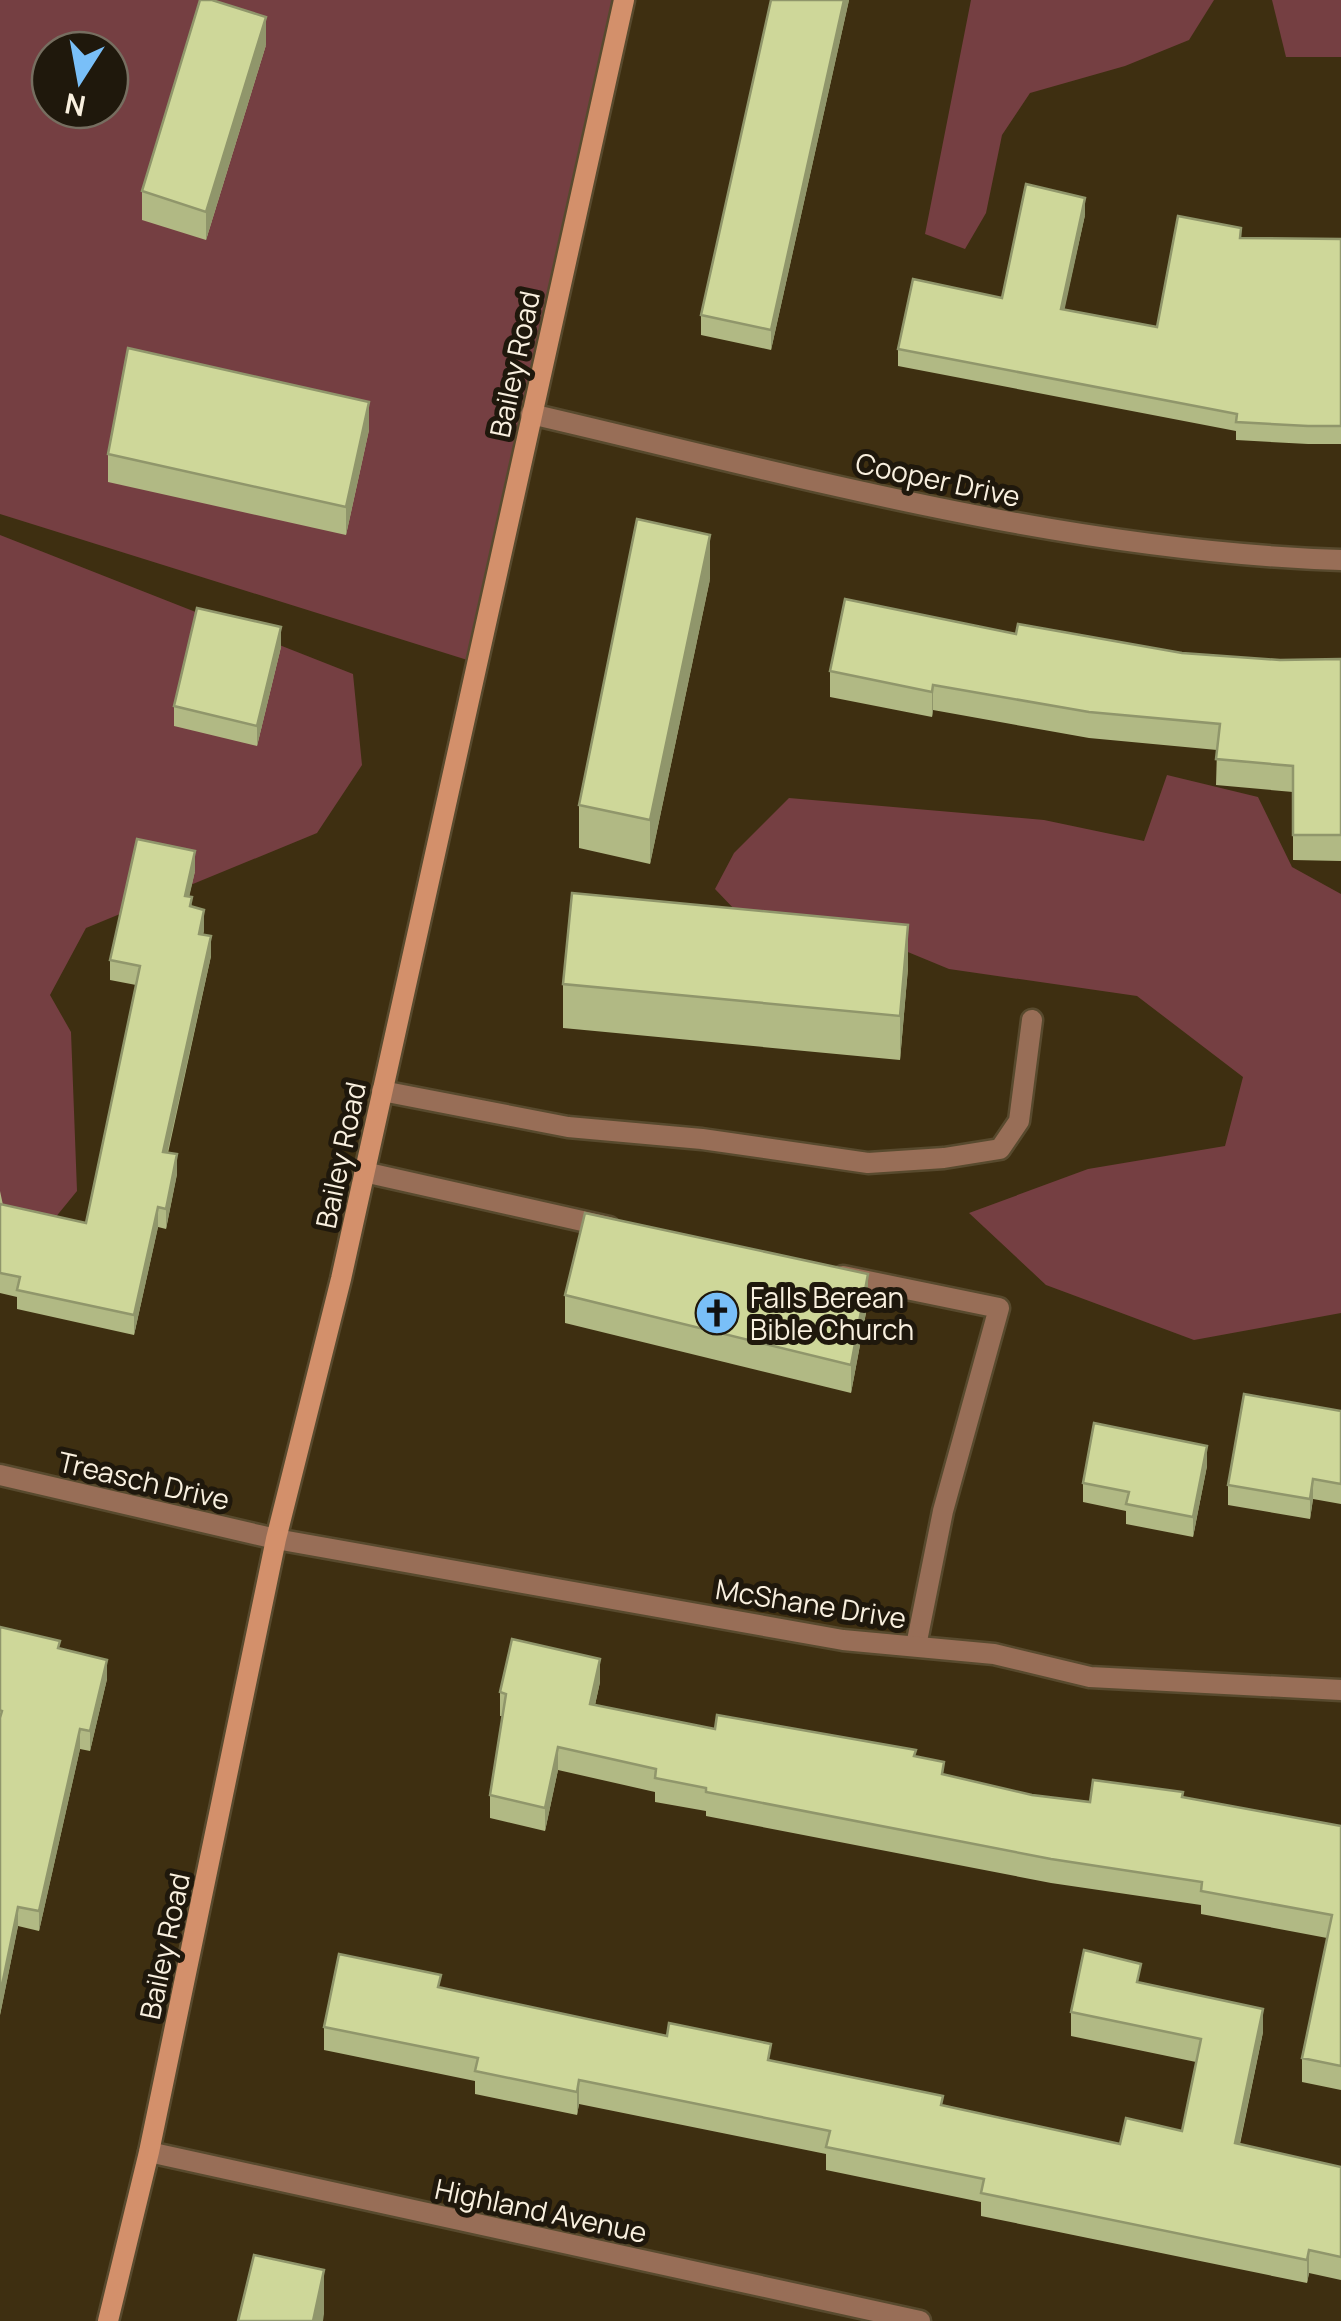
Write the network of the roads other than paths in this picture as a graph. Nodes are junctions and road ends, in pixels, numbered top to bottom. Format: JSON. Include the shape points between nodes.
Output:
{"nodes":[{"id":1,"x":624,"y":0,"type":"edge"},
{"id":2,"x":531,"y":414,"type":"junction"},
{"id":3,"x":1341,"y":560,"type":"edge"},
{"id":4,"x":1032,"y":1020,"type":"dead end"},
{"id":5,"x":382,"y":1091,"type":"junction"},
{"id":6,"x":364,"y":1172,"type":"junction"},
{"id":7,"x":624,"y":1231,"type":"edge"},
{"id":8,"x":830,"y":1274,"type":"edge"},
{"id":9,"x":0,"y":1475,"type":"edge"},
{"id":10,"x":276,"y":1539,"type":"junction"},
{"id":11,"x":916,"y":1646,"type":"junction"},
{"id":12,"x":1341,"y":1690,"type":"edge"},
{"id":13,"x":149,"y":2152,"type":"junction"},
{"id":14,"x":108,"y":2321,"type":"edge"},
{"id":15,"x":920,"y":2321,"type":"edge"}],
"edges":[{"from":1,"to":2,"type":"street","name":"Bailey Road"},
{"from":2,"to":3,"type":"street","name":"Cooper Drive","via":[[1024,525]]},
{"from":2,"to":5,"type":"street","name":"Bailey Road"},
{"from":4,"to":5,"type":"street","via":[[1019,1120],[1000,1149],[944,1158],[868,1163],[632,1135]]},
{"from":5,"to":6,"type":"street","name":"Bailey Road"},
{"from":6,"to":7,"type":"street"},
{"from":6,"to":10,"type":"street","name":"Bailey Road"},
{"from":8,"to":11,"type":"street","via":[[999,1308],[943,1511]]},
{"from":9,"to":10,"type":"street","name":"Treasch Drive"},
{"from":10,"to":11,"type":"street","name":"McShane Drive","via":[[844,1640]]},
{"from":10,"to":13,"type":"street","name":"Bailey Road"},
{"from":11,"to":12,"type":"street","name":"McShane Drive","via":[[994,1654],[1090,1678]]},
{"from":13,"to":14,"type":"street","name":"Bailey Road"},
{"from":13,"to":15,"type":"street","name":"Highland Avenue"}]}
